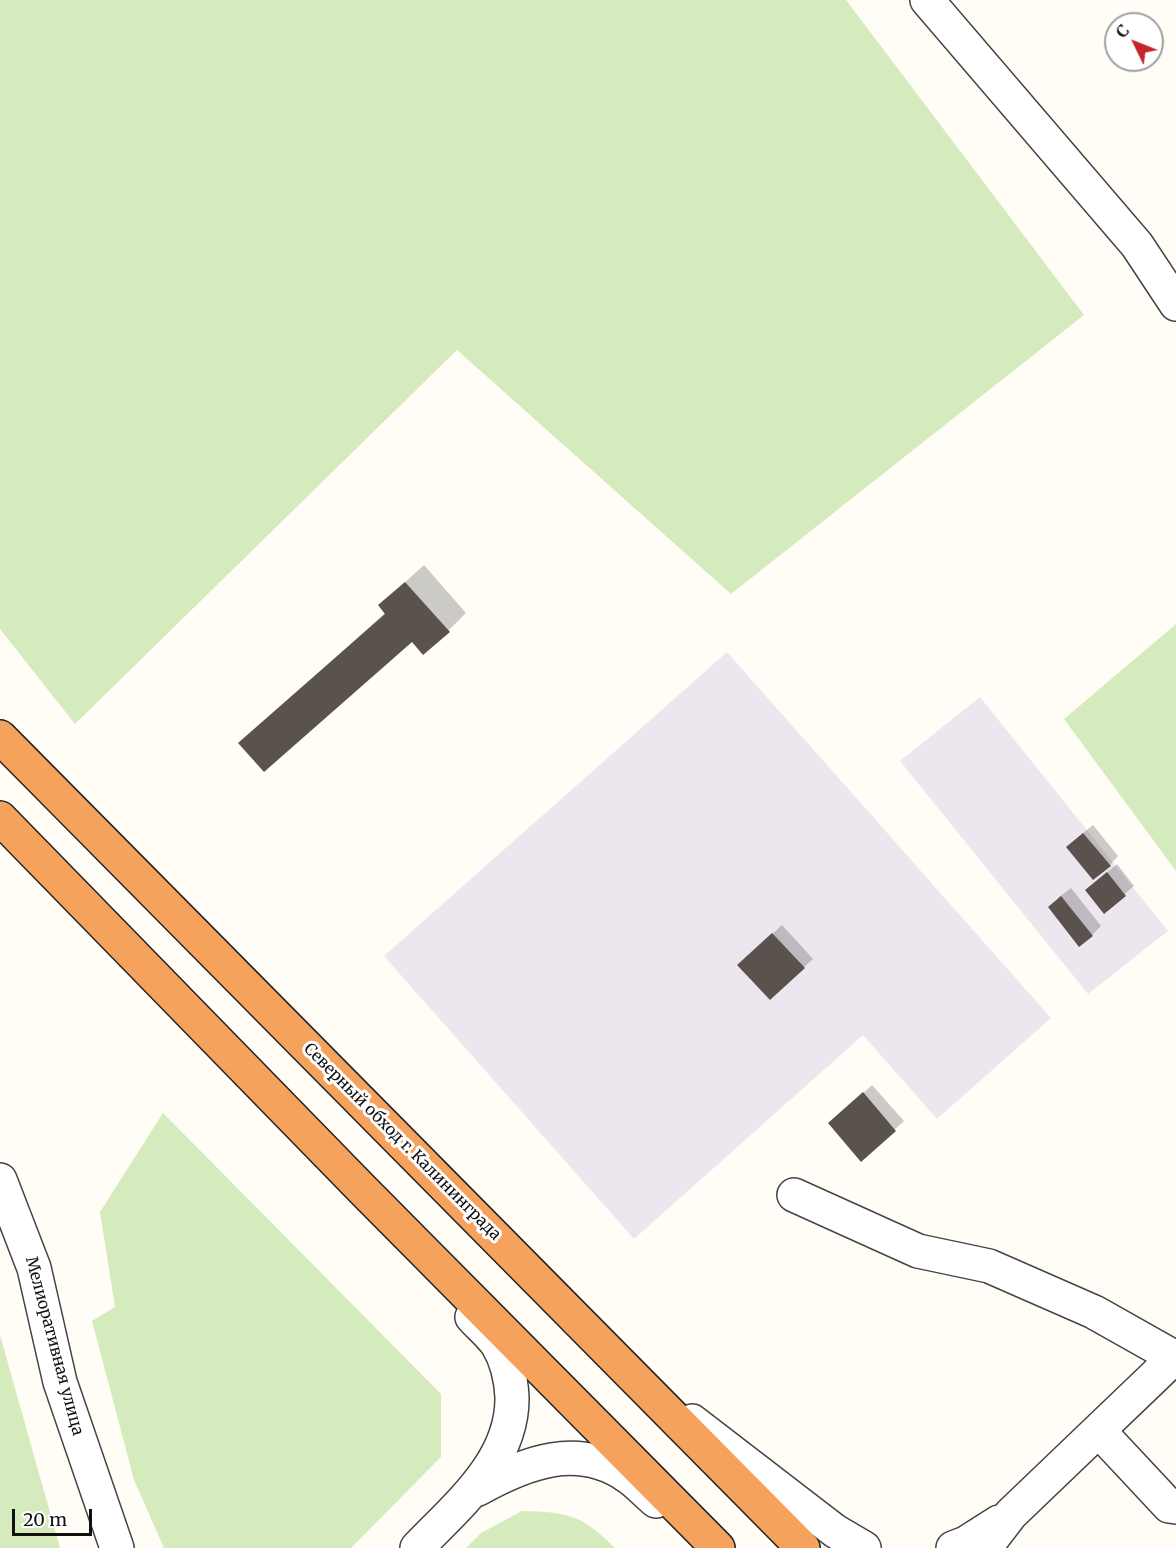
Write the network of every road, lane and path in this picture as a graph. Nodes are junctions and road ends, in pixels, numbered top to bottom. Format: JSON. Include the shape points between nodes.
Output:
{"nodes":[{"id":1,"x":927,"y":0,"type":"edge"},
{"id":2,"x":1176,"y":304,"type":"edge"},
{"id":3,"x":2,"y":738,"type":"edge"},
{"id":4,"x":0,"y":818,"type":"edge"},
{"id":5,"x":0,"y":1180,"type":"edge"},
{"id":6,"x":363,"y":1190,"type":"junction"},
{"id":7,"x":794,"y":1195,"type":"dead end"},
{"id":8,"x":1175,"y":1357,"type":"edge"},
{"id":9,"x":661,"y":1404,"type":"junction"},
{"id":10,"x":1099,"y":1431,"type":"junction"},
{"id":11,"x":468,"y":1495,"type":"junction"},
{"id":12,"x":1176,"y":1507,"type":"edge"},
{"id":13,"x":1011,"y":1514,"type":"junction"},
{"id":14,"x":117,"y":1548,"type":"edge"},
{"id":15,"x":417,"y":1548,"type":"edge"},
{"id":16,"x":708,"y":1548,"type":"edge"},
{"id":17,"x":718,"y":1548,"type":"edge"},
{"id":18,"x":803,"y":1548,"type":"edge"},
{"id":19,"x":864,"y":1548,"type":"edge"},
{"id":20,"x":953,"y":1548,"type":"edge"},
{"id":21,"x":985,"y":1548,"type":"edge"}],
"edges":[{"from":1,"to":2,"type":"street","via":[[1137,245]]},
{"from":3,"to":9,"type":"highway","name":"Северный обход г. Калининграда"},
{"from":4,"to":6,"type":"highway"},
{"from":5,"to":14,"type":"street","name":"Мелиоративная улица","via":[[34,1268],[60,1382]]},
{"from":6,"to":11,"type":"street","via":[[497,1345],[511,1377],[512,1419],[506,1436],[499,1454]]},
{"from":6,"to":17,"type":"highway"},
{"from":7,"to":8,"type":"street","via":[[918,1251],[989,1266],[1094,1312]]},
{"from":8,"to":10,"type":"street"},
{"from":9,"to":18,"type":"highway","name":"Северный обход г. Калининграда"},
{"from":9,"to":19,"type":"street","via":[[694,1422],[835,1531]]},
{"from":10,"to":12,"type":"street","via":[[1169,1506]]},
{"from":10,"to":13,"type":"street"},
{"from":11,"to":15,"type":"street"},
{"from":11,"to":16,"type":"street","via":[[511,1471],[542,1461],[601,1463],[627,1476]]},
{"from":13,"to":20,"type":"street"},
{"from":13,"to":21,"type":"street"}]}
